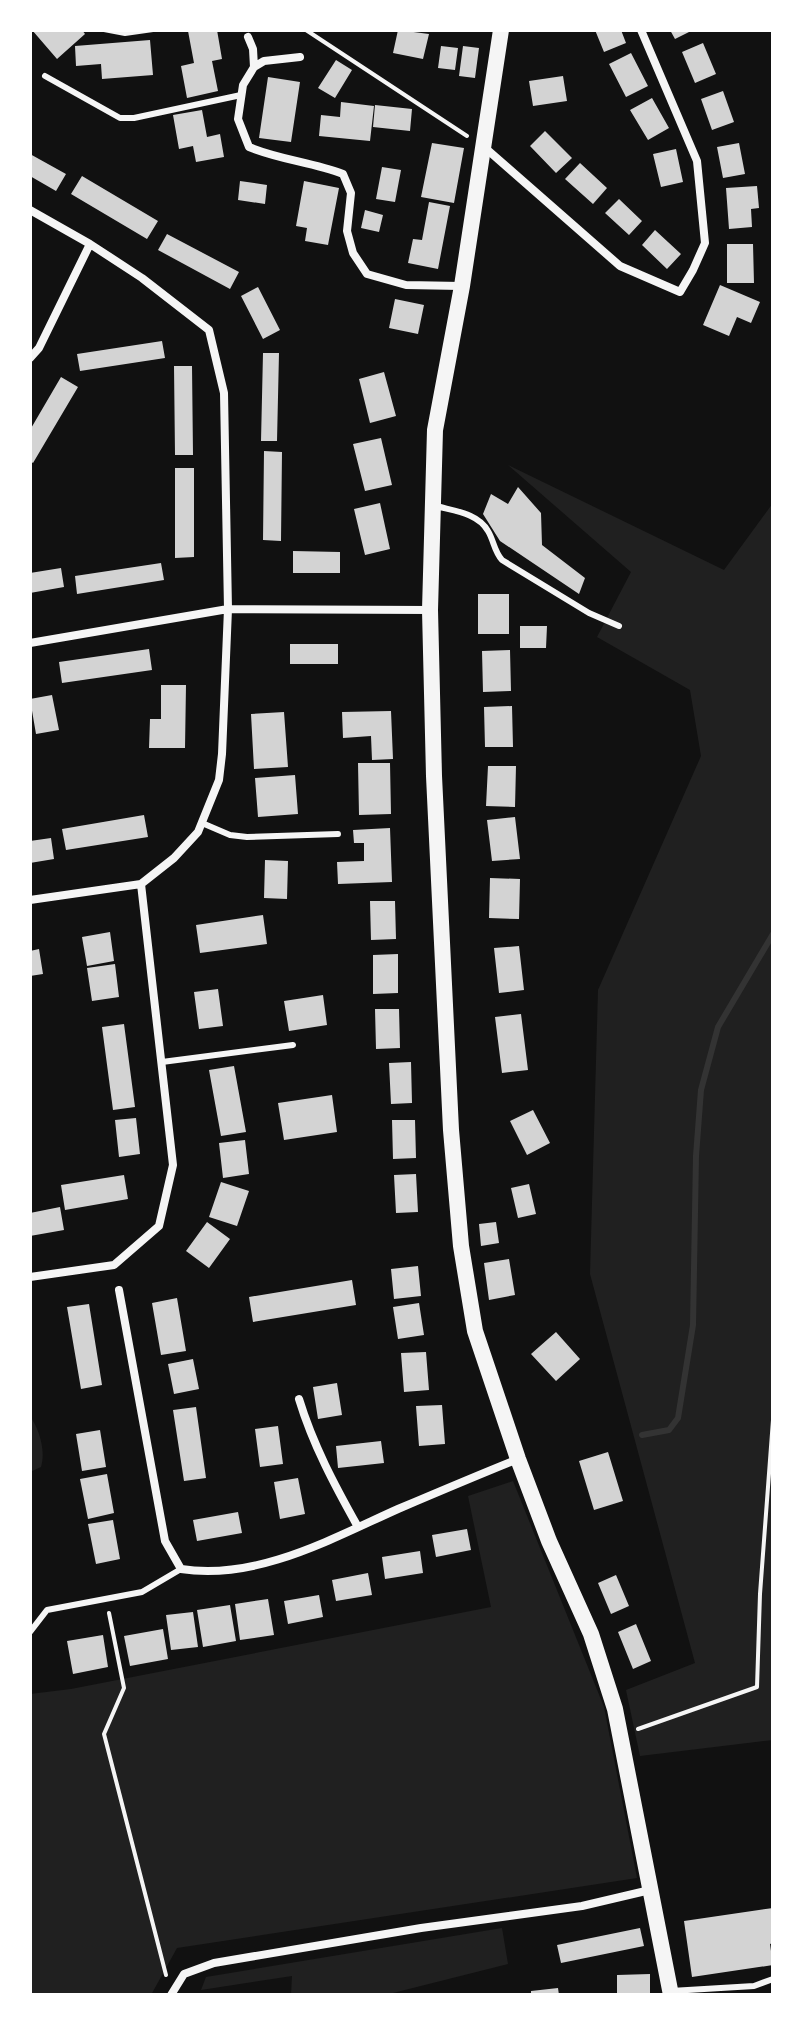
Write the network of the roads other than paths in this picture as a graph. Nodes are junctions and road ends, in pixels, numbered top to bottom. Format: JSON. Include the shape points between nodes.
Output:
{"nodes":[{"id":1,"x":501,"y":30,"type":"edge"},
{"id":2,"x":641,"y":30,"type":"edge"},
{"id":3,"x":248,"y":37,"type":"dead end"},
{"id":4,"x":300,"y":57,"type":"dead end"},
{"id":5,"x":254,"y":67,"type":"junction"},
{"id":6,"x":45,"y":76,"type":"dead end"},
{"id":7,"x":241,"y":95,"type":"junction"},
{"id":8,"x":483,"y":146,"type":"junction"},
{"id":9,"x":30,"y":210,"type":"edge"},
{"id":10,"x":90,"y":244,"type":"junction"},
{"id":11,"x":462,"y":286,"type":"junction"},
{"id":12,"x":30,"y":358,"type":"edge"},
{"id":13,"x":433,"y":505,"type":"junction"},
{"id":14,"x":228,"y":609,"type":"junction"},
{"id":15,"x":430,"y":610,"type":"junction"},
{"id":16,"x":619,"y":626,"type":"dead end"},
{"id":17,"x":30,"y":643,"type":"edge"},
{"id":18,"x":202,"y":823,"type":"junction"},
{"id":19,"x":338,"y":834,"type":"dead end"},
{"id":20,"x":141,"y":884,"type":"junction"},
{"id":21,"x":30,"y":900,"type":"edge"},
{"id":22,"x":293,"y":1045,"type":"dead end"},
{"id":23,"x":162,"y":1062,"type":"junction"},
{"id":24,"x":30,"y":1277,"type":"edge"},
{"id":25,"x":119,"y":1290,"type":"dead end"},
{"id":26,"x":299,"y":1399,"type":"dead end"},
{"id":27,"x":518,"y":1459,"type":"junction"},
{"id":28,"x":358,"y":1527,"type":"junction"},
{"id":29,"x":181,"y":1569,"type":"junction"},
{"id":30,"x":30,"y":1632,"type":"edge"},
{"id":31,"x":652,"y":1889,"type":"junction"},
{"id":32,"x":773,"y":1979,"type":"edge"},
{"id":33,"x":671,"y":1993,"type":"edge"},
{"id":34,"x":171,"y":1995,"type":"edge"}],
"edges":[{"from":1,"to":8,"type":"main road"},
{"from":2,"to":8,"type":"street","via":[[697,161],[705,243],[680,292],[620,266]]},
{"from":3,"to":5,"type":"street"},
{"from":4,"to":5,"type":"street"},
{"from":5,"to":7,"type":"street"},
{"from":6,"to":7,"type":"lane","via":[[120,118]]},
{"from":7,"to":11,"type":"street","via":[[238,119],[249,147],[343,174],[351,193],[347,231],[367,274],[406,285]]},
{"from":8,"to":11,"type":"main road"},
{"from":9,"to":10,"type":"street"},
{"from":10,"to":12,"type":"street"},
{"from":10,"to":14,"type":"street","via":[[209,330],[224,393]]},
{"from":11,"to":13,"type":"main road","via":[[435,430]]},
{"from":13,"to":15,"type":"main road"},
{"from":13,"to":16,"type":"lane","via":[[476,517],[502,560]]},
{"from":14,"to":15,"type":"street"},
{"from":14,"to":17,"type":"street"},
{"from":14,"to":18,"type":"street","via":[[219,780]]},
{"from":15,"to":27,"type":"main road","via":[[434,791],[461,1246],[475,1331]]},
{"from":18,"to":19,"type":"lane","via":[[247,837]]},
{"from":18,"to":20,"type":"street","via":[[174,858]]},
{"from":20,"to":21,"type":"street"},
{"from":20,"to":23,"type":"street"},
{"from":22,"to":23,"type":"lane"},
{"from":23,"to":24,"type":"street","via":[[173,1165],[159,1226],[114,1265]]},
{"from":25,"to":29,"type":"street","via":[[165,1541]]},
{"from":26,"to":28,"type":"street","via":[[331,1480]]},
{"from":27,"to":28,"type":"street"},
{"from":27,"to":31,"type":"main road","via":[[591,1634],[615,1709]]},
{"from":28,"to":29,"type":"street","via":[[249,1567],[209,1574]]},
{"from":29,"to":30,"type":"lane","via":[[142,1592],[47,1610]]},
{"from":31,"to":33,"type":"main road"},
{"from":31,"to":34,"type":"street","via":[[582,1906],[214,1963],[184,1974]]},
{"from":32,"to":33,"type":"lane","via":[[754,1986]]}]}
